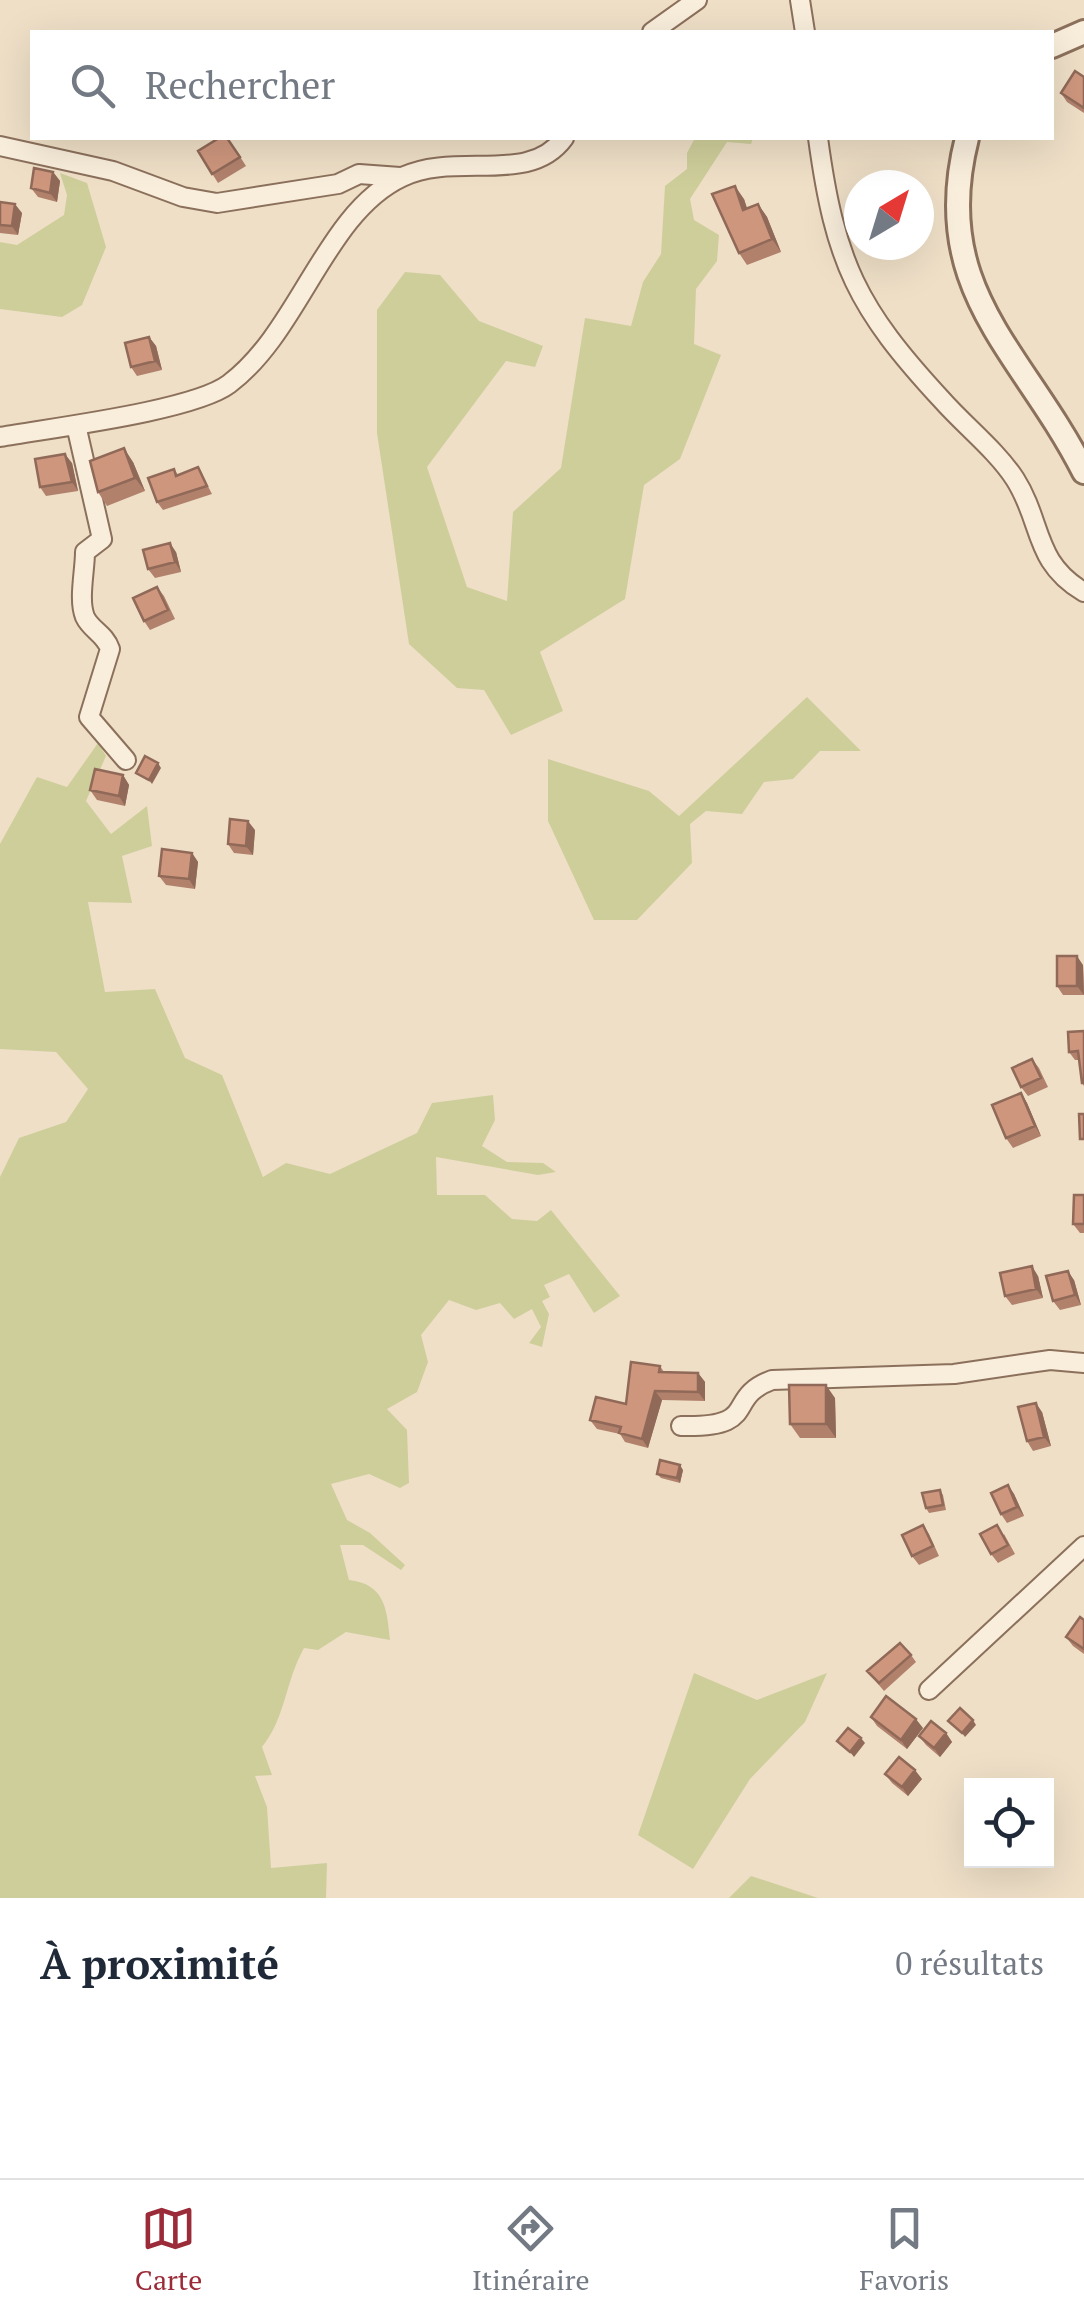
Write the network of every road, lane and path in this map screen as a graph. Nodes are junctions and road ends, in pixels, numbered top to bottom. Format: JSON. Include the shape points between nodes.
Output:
{"nodes":[{"id":1,"x":697,"y":0,"type":"edge"},
{"id":2,"x":800,"y":0,"type":"edge"},
{"id":3,"x":655,"y":30,"type":"edge"},
{"id":4,"x":805,"y":30,"type":"edge"},
{"id":5,"x":1084,"y":32,"type":"edge"},
{"id":6,"x":1054,"y":45,"type":"edge"},
{"id":7,"x":561,"y":140,"type":"edge"},
{"id":8,"x":818,"y":140,"type":"edge"},
{"id":9,"x":967,"y":140,"type":"edge"},
{"id":10,"x":0,"y":146,"type":"edge"},
{"id":11,"x":400,"y":177,"type":"junction"},
{"id":12,"x":76,"y":425,"type":"junction"},
{"id":13,"x":0,"y":437,"type":"edge"},
{"id":14,"x":1084,"y":472,"type":"edge"},
{"id":15,"x":1084,"y":592,"type":"edge"},
{"id":16,"x":126,"y":760,"type":"dead end"},
{"id":17,"x":1084,"y":1363,"type":"edge"},
{"id":18,"x":680,"y":1426,"type":"dead end"},
{"id":19,"x":1084,"y":1546,"type":"edge"},
{"id":20,"x":929,"y":1690,"type":"dead end"}],
"edges":[{"from":1,"to":3,"type":"street"},
{"from":2,"to":4,"type":"street"},
{"from":5,"to":6,"type":"street"},
{"from":7,"to":11,"type":"street","via":[[529,164],[445,163]]},
{"from":8,"to":15,"type":"street","via":[[839,240],[870,316],[1004,464],[1028,503],[1042,552]]},
{"from":9,"to":14,"type":"street","via":[[958,203],[962,262],[980,303]]},
{"from":10,"to":11,"type":"street","via":[[218,204],[338,184],[359,174]]},
{"from":11,"to":12,"type":"street","via":[[356,211],[279,330],[227,386]]},
{"from":12,"to":13,"type":"street"},
{"from":12,"to":16,"type":"street","via":[[102,539],[85,552],[86,618],[110,648],[89,716]]},
{"from":17,"to":18,"type":"street","via":[[772,1380],[751,1392],[732,1421]]},
{"from":19,"to":20,"type":"street"}]}
